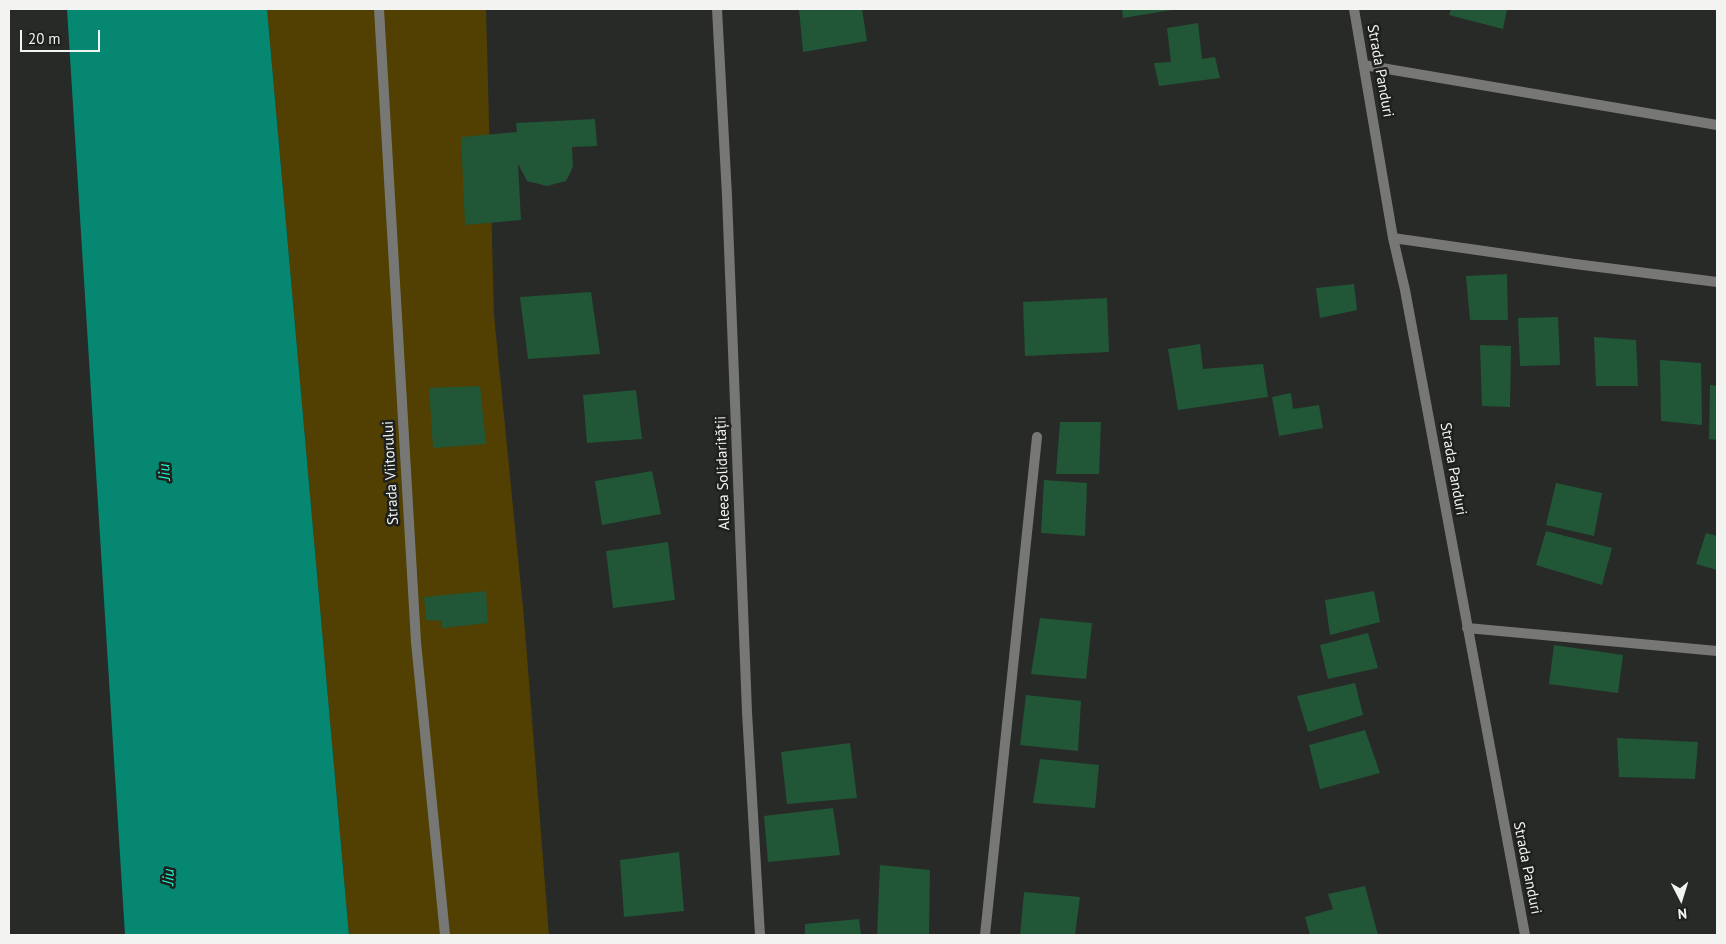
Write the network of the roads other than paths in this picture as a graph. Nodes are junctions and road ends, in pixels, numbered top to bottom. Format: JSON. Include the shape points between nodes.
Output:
{"nodes":[{"id":1,"x":378,"y":9,"type":"edge"},
{"id":2,"x":717,"y":9,"type":"edge"},
{"id":3,"x":1354,"y":9,"type":"edge"},
{"id":4,"x":1364,"y":65,"type":"junction"},
{"id":5,"x":1717,"y":124,"type":"edge"},
{"id":6,"x":1393,"y":238,"type":"junction"},
{"id":7,"x":1717,"y":282,"type":"edge"},
{"id":8,"x":1037,"y":437,"type":"dead end"},
{"id":9,"x":1467,"y":628,"type":"junction"},
{"id":10,"x":1717,"y":651,"type":"edge"},
{"id":11,"x":445,"y":935,"type":"edge"},
{"id":12,"x":760,"y":935,"type":"edge"},
{"id":13,"x":985,"y":935,"type":"edge"},
{"id":14,"x":1525,"y":935,"type":"edge"}],
"edges":[{"from":1,"to":11,"type":"street","name":"Strada Viitorului","via":[[416,642]]},
{"from":2,"to":12,"type":"street","name":"Aleea Solidarității","via":[[747,712]]},
{"from":3,"to":4,"type":"street","name":"Strada Panduri"},
{"from":4,"to":5,"type":"street"},
{"from":4,"to":6,"type":"street","name":"Strada Panduri"},
{"from":6,"to":7,"type":"street"},
{"from":6,"to":9,"type":"street","name":"Strada Panduri"},
{"from":8,"to":13,"type":"street"},
{"from":9,"to":10,"type":"street"},
{"from":9,"to":14,"type":"street","name":"Strada Panduri"}]}
